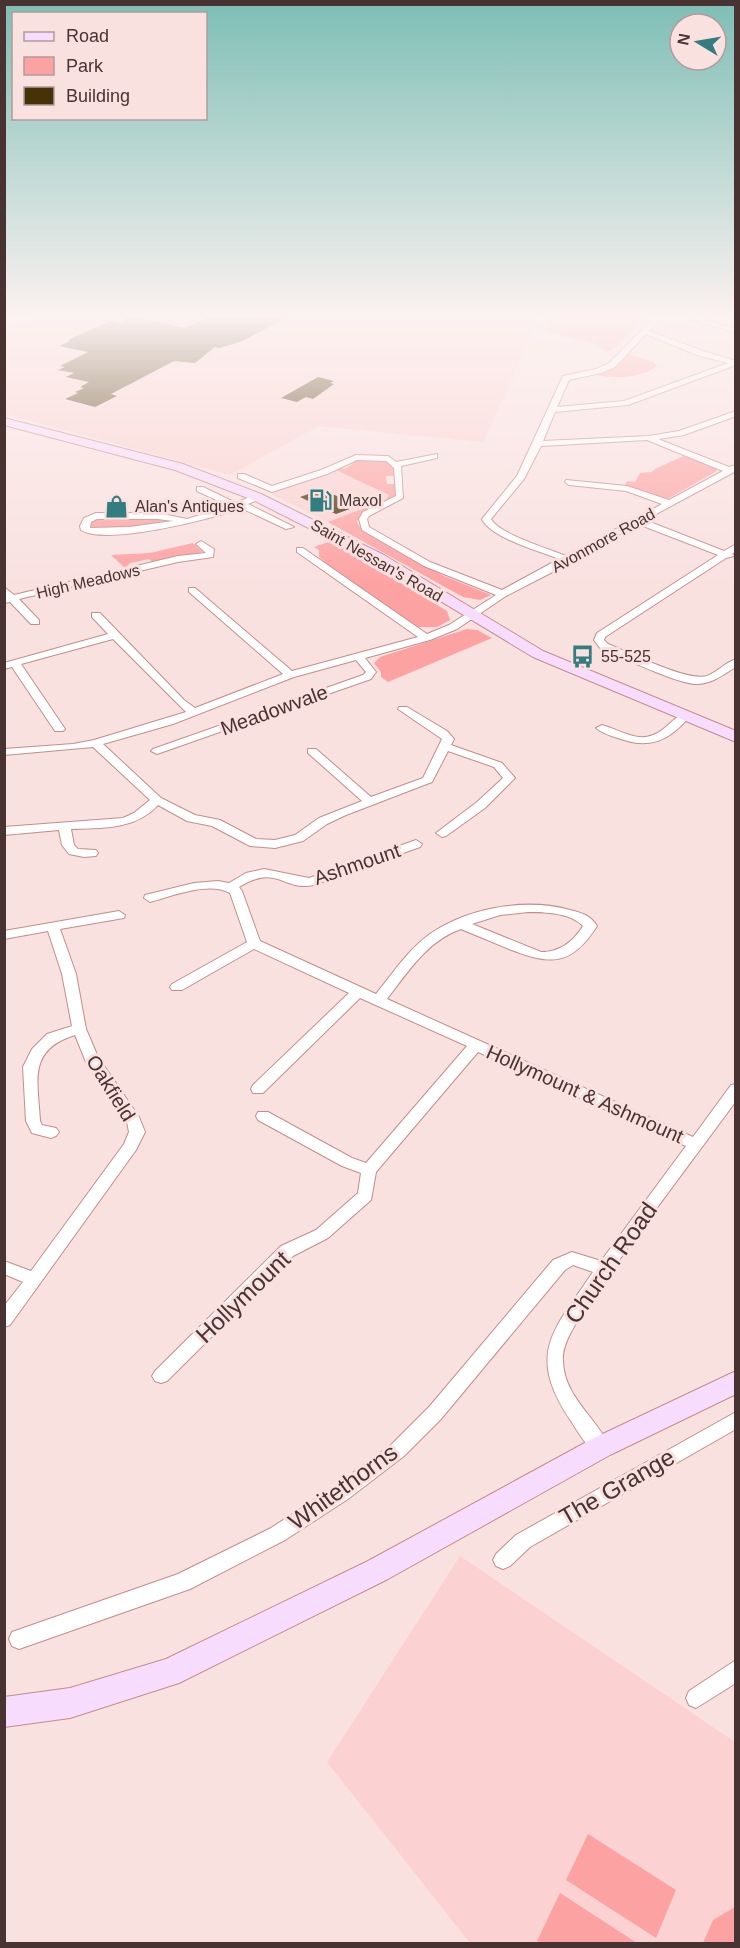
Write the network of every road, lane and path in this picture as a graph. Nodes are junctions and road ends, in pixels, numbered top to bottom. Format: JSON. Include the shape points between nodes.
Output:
{"nodes":[{"id":1,"x":556,"y":405,"type":"edge"},
{"id":2,"x":608,"y":405,"type":"edge"},
{"id":3,"x":554,"y":411,"type":"junction"},
{"id":4,"x":735,"y":413,"type":"edge"},
{"id":5,"x":4,"y":421,"type":"edge"},
{"id":6,"x":648,"y":438,"type":"junction"},
{"id":7,"x":538,"y":444,"type":"junction"},
{"id":8,"x":434,"y":456,"type":"dead end"},
{"id":9,"x":397,"y":464,"type":"junction"},
{"id":10,"x":732,"y":468,"type":"edge"},
{"id":11,"x":241,"y":476,"type":"dead end"},
{"id":12,"x":569,"y":482,"type":"dead end"},
{"id":13,"x":200,"y":489,"type":"dead end"},
{"id":14,"x":257,"y":497,"type":"junction"},
{"id":15,"x":669,"y":503,"type":"junction"},
{"id":16,"x":238,"y":505,"type":"junction"},
{"id":17,"x":186,"y":521,"type":"junction"},
{"id":18,"x":639,"y":521,"type":"junction"},
{"id":19,"x":289,"y":527,"type":"dead end"},
{"id":20,"x":201,"y":544,"type":"dead end"},
{"id":21,"x":735,"y":547,"type":"edge"},
{"id":22,"x":300,"y":550,"type":"dead end"},
{"id":23,"x":730,"y":557,"type":"edge"},
{"id":24,"x":569,"y":560,"type":"junction"},
{"id":25,"x":192,"y":590,"type":"dead end"},
{"id":26,"x":503,"y":594,"type":"junction"},
{"id":27,"x":7,"y":596,"type":"edge"},
{"id":28,"x":96,"y":615,"type":"dead end"},
{"id":29,"x":472,"y":615,"type":"junction"},
{"id":30,"x":35,"y":622,"type":"dead end"},
{"id":31,"x":115,"y":635,"type":"junction"},
{"id":32,"x":426,"y":638,"type":"junction"},
{"id":33,"x":359,"y":657,"type":"junction"},
{"id":34,"x":735,"y":662,"type":"edge"},
{"id":35,"x":10,"y":665,"type":"edge"},
{"id":36,"x":290,"y":675,"type":"junction"},
{"id":37,"x":403,"y":709,"type":"dead end"},
{"id":38,"x":193,"y":712,"type":"junction"},
{"id":39,"x":685,"y":716,"type":"junction"},
{"id":40,"x":602,"y":728,"type":"dead end"},
{"id":41,"x":59,"y":729,"type":"dead end"},
{"id":42,"x":735,"y":737,"type":"edge"},
{"id":43,"x":95,"y":743,"type":"junction"},
{"id":44,"x":446,"y":747,"type":"junction"},
{"id":45,"x":157,"y":751,"type":"dead end"},
{"id":46,"x":312,"y":751,"type":"dead end"},
{"id":47,"x":4,"y":752,"type":"edge"},
{"id":48,"x":157,"y":800,"type":"junction"},
{"id":49,"x":369,"y":801,"type":"junction"},
{"id":50,"x":64,"y":826,"type":"junction"},
{"id":51,"x":4,"y":831,"type":"edge"},
{"id":52,"x":442,"y":833,"type":"dead end"},
{"id":53,"x":416,"y":843,"type":"dead end"},
{"id":54,"x":92,"y":853,"type":"dead end"},
{"id":55,"x":231,"y":887,"type":"junction"},
{"id":56,"x":150,"y":898,"type":"dead end"},
{"id":57,"x":119,"y":915,"type":"dead end"},
{"id":58,"x":460,"y":924,"type":"junction"},
{"id":59,"x":53,"y":927,"type":"junction"},
{"id":60,"x":4,"y":935,"type":"edge"},
{"id":61,"x":254,"y":944,"type":"junction"},
{"id":62,"x":177,"y":987,"type":"dead end"},
{"id":63,"x":358,"y":991,"type":"junction"},
{"id":64,"x":378,"y":1000,"type":"junction"},
{"id":65,"x":79,"y":1029,"type":"junction"},
{"id":66,"x":476,"y":1045,"type":"junction"},
{"id":67,"x":258,"y":1089,"type":"dead end"},
{"id":68,"x":734,"y":1094,"type":"edge"},
{"id":69,"x":263,"y":1116,"type":"dead end"},
{"id":70,"x":51,"y":1132,"type":"dead end"},
{"id":71,"x":695,"y":1144,"type":"junction"},
{"id":72,"x":369,"y":1170,"type":"junction"},
{"id":73,"x":4,"y":1267,"type":"edge"},
{"id":74,"x":604,"y":1269,"type":"junction"},
{"id":75,"x":34,"y":1279,"type":"junction"},
{"id":76,"x":4,"y":1320,"type":"edge"},
{"id":77,"x":161,"y":1376,"type":"dead end"},
{"id":78,"x":735,"y":1382,"type":"edge"},
{"id":79,"x":735,"y":1420,"type":"edge"},
{"id":80,"x":601,"y":1447,"type":"junction"},
{"id":81,"x":503,"y":1560,"type":"dead end"},
{"id":82,"x":19,"y":1639,"type":"dead end"},
{"id":83,"x":735,"y":1670,"type":"edge"},
{"id":84,"x":696,"y":1698,"type":"dead end"},
{"id":85,"x":4,"y":1712,"type":"edge"}],
"edges":[{"from":1,"to":3,"type":"street"},
{"from":2,"to":3,"type":"street"},
{"from":3,"to":7,"type":"street"},
{"from":4,"to":6,"type":"street","via":[[681,433]]},
{"from":5,"to":14,"type":"main road","name":"Saint Nessan's Road","via":[[179,467]]},
{"from":6,"to":7,"type":"street"},
{"from":6,"to":10,"type":"street"},
{"from":7,"to":24,"type":"street","via":[[521,477],[486,519],[500,532]]},
{"from":8,"to":9,"type":"street"},
{"from":9,"to":11,"type":"street","via":[[352,454],[324,472],[277,488],[267,488]]},
{"from":9,"to":26,"type":"street","via":[[399,498],[371,510],[363,519],[365,528],[427,564]]},
{"from":10,"to":15,"type":"street","name":"Avonmore Road"},
{"from":12,"to":15,"type":"street","via":[[627,489]]},
{"from":13,"to":16,"type":"street"},
{"from":14,"to":16,"type":"street"},
{"from":14,"to":29,"type":"main road","name":"Saint Nessan's Road","via":[[355,545]]},
{"from":15,"to":18,"type":"street","name":"Avonmore Road"},
{"from":16,"to":17,"type":"street"},
{"from":16,"to":19,"type":"street"},
{"from":17,"to":17,"type":"street","via":[[116,531],[91,531],[85,526],[87,520],[96,516],[158,516]]},
{"from":18,"to":23,"type":"street"},
{"from":18,"to":24,"type":"street","name":"Avonmore Road"},
{"from":20,"to":27,"type":"street","name":"High Meadows","via":[[211,551],[210,555]]},
{"from":21,"to":23,"type":"street"},
{"from":22,"to":32,"type":"street"},
{"from":23,"to":34,"type":"street","via":[[601,634],[598,640],[603,646],[689,680],[711,678]]},
{"from":24,"to":26,"type":"street","name":"Avonmore Road"},
{"from":25,"to":36,"type":"street","name":"Meadowvale"},
{"from":26,"to":29,"type":"street","name":"Avonmore Road"},
{"from":27,"to":30,"type":"street","name":"High Meadows"},
{"from":28,"to":31,"type":"street","name":"Meadowvale"},
{"from":29,"to":32,"type":"street","name":"Meadowvale"},
{"from":29,"to":39,"type":"main road","name":"Saint Nessan's Road","via":[[559,664]]},
{"from":31,"to":35,"type":"street"},
{"from":31,"to":38,"type":"street","name":"Meadowvale"},
{"from":32,"to":33,"type":"street","name":"Meadowvale"},
{"from":33,"to":36,"type":"street","name":"Meadowvale"},
{"from":33,"to":45,"type":"street","name":"Meadowvale","via":[[371,672],[367,677]]},
{"from":35,"to":41,"type":"street"},
{"from":36,"to":38,"type":"street","name":"Meadowvale"},
{"from":37,"to":44,"type":"street","via":[[443,733],[448,739]]},
{"from":38,"to":43,"type":"street","name":"Meadowvale"},
{"from":39,"to":40,"type":"street","via":[[651,742]]},
{"from":39,"to":42,"type":"main road","name":"Saint Nessan's Road"},
{"from":43,"to":47,"type":"street","name":"Meadowvale"},
{"from":43,"to":48,"type":"street"},
{"from":44,"to":49,"type":"street","via":[[428,780]]},
{"from":44,"to":52,"type":"street","via":[[498,765],[509,778],[481,805]]},
{"from":46,"to":49,"type":"street"},
{"from":48,"to":49,"type":"street","via":[[260,845],[299,838],[323,821]]},
{"from":48,"to":50,"type":"street","via":[[145,813],[121,822]]},
{"from":50,"to":51,"type":"street"},
{"from":50,"to":54,"type":"street","via":[[71,851],[79,855]]},
{"from":53,"to":55,"type":"street","name":"Ashmount","via":[[310,882],[263,872]]},
{"from":55,"to":56,"type":"street","name":"Ashmount","via":[[211,884]]},
{"from":55,"to":61,"type":"street","via":[[236,891]]},
{"from":57,"to":59,"type":"street"},
{"from":58,"to":58,"type":"street","via":[[502,910],[530,907],[583,917],[590,926],[568,952],[548,957]]},
{"from":58,"to":64,"type":"street","via":[[437,935]]},
{"from":59,"to":60,"type":"street"},
{"from":59,"to":65,"type":"street","name":"Oakfield","via":[[69,974]]},
{"from":61,"to":62,"type":"street"},
{"from":61,"to":63,"type":"street"},
{"from":63,"to":64,"type":"street"},
{"from":63,"to":67,"type":"street"},
{"from":64,"to":66,"type":"street"},
{"from":65,"to":70,"type":"street","via":[[52,1037],[30,1067],[33,1121],[38,1129]]},
{"from":65,"to":75,"type":"street","name":"Oakfield","via":[[91,1058],[134,1121],[137,1132],[131,1146]]},
{"from":66,"to":71,"type":"street","name":"Hollymount & Ashmount"},
{"from":66,"to":72,"type":"street","name":"Hollymount"},
{"from":68,"to":71,"type":"street","name":"Church Road"},
{"from":69,"to":72,"type":"street"},
{"from":71,"to":74,"type":"street","name":"Church Road"},
{"from":72,"to":77,"type":"street","name":"Hollymount","via":[[365,1196],[322,1234],[287,1251]]},
{"from":73,"to":75,"type":"street"},
{"from":74,"to":80,"type":"street","name":"Church Road","via":[[558,1342],[554,1360],[570,1403]]},
{"from":74,"to":82,"type":"street","name":"Whitethorns","via":[[572,1258],[559,1264],[435,1413],[399,1450],[278,1534],[183,1582]]},
{"from":75,"to":76,"type":"street","name":"Oakfield"},
{"from":78,"to":80,"type":"main road"},
{"from":79,"to":81,"type":"street","name":"The Grange","via":[[523,1541]]},
{"from":80,"to":85,"type":"main road","via":[[378,1570],[169,1673],[70,1702]]},
{"from":83,"to":84,"type":"street"}]}
